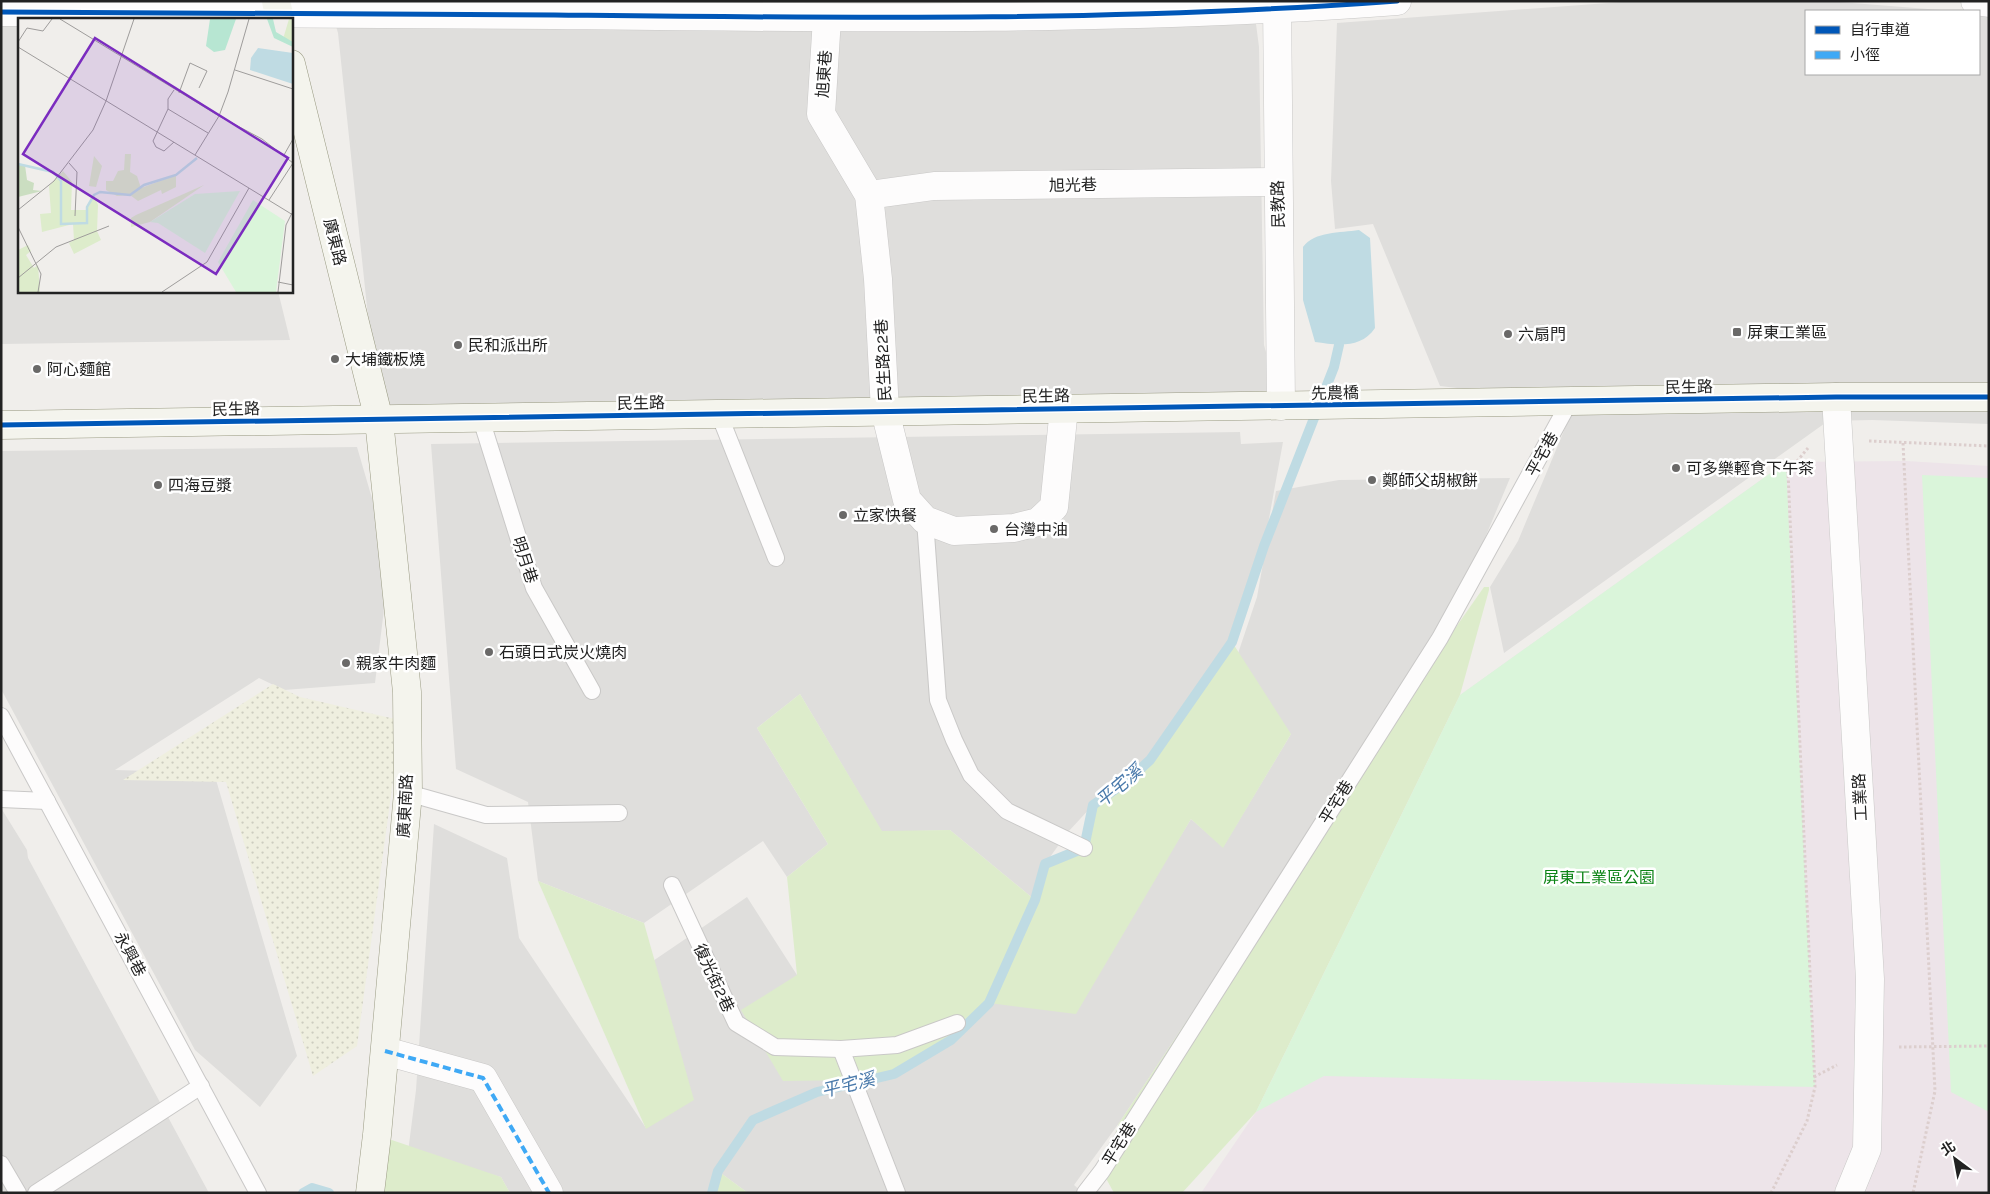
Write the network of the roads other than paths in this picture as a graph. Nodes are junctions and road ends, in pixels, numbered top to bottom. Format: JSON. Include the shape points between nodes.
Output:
{"nodes":[{"id":1,"x":1397,"y":1,"type":"edge"},
{"id":2,"x":1975,"y":1,"type":"edge"},
{"id":3,"x":1989,"y":3,"type":"edge"},
{"id":4,"x":1278,"y":6,"type":"edge"},
{"id":5,"x":278,"y":10,"type":"edge"},
{"id":6,"x":873,"y":10,"type":"edge"},
{"id":7,"x":1,"y":12,"type":"edge"},
{"id":8,"x":828,"y":18,"type":"junction"},
{"id":9,"x":292,"y":68,"type":"edge"},
{"id":10,"x":1278,"y":182,"type":"junction"},
{"id":11,"x":869,"y":195,"type":"junction"},
{"id":12,"x":1836,"y":397,"type":"junction"},
{"id":13,"x":1989,"y":397,"type":"edge"},
{"id":14,"x":1570,"y":402,"type":"junction"},
{"id":15,"x":1390,"y":404,"type":"joint"},
{"id":16,"x":1281,"y":406,"type":"junction"},
{"id":17,"x":1064,"y":408,"type":"junction"},
{"id":18,"x":886,"y":411,"type":"junction"},
{"id":19,"x":719,"y":414,"type":"junction"},
{"id":20,"x":480,"y":419,"type":"junction"},
{"id":21,"x":379,"y":420,"type":"junction"},
{"id":22,"x":1,"y":425,"type":"edge"},
{"id":23,"x":925,"y":520,"type":"junction"},
{"id":24,"x":776,"y":558,"type":"dead end"},
{"id":25,"x":592,"y":691,"type":"dead end"},
{"id":26,"x":1,"y":716,"type":"edge"},
{"id":27,"x":408,"y":793,"type":"junction"},
{"id":28,"x":1,"y":799,"type":"edge"},
{"id":29,"x":47,"y":801,"type":"junction"},
{"id":30,"x":619,"y":813,"type":"dead end"},
{"id":31,"x":1084,"y":848,"type":"dead end"},
{"id":32,"x":672,"y":885,"type":"dead end"},
{"id":33,"x":957,"y":1023,"type":"dead end"},
{"id":34,"x":841,"y":1049,"type":"junction"},
{"id":35,"x":385,"y":1051,"type":"junction"},
{"id":36,"x":201,"y":1086,"type":"junction"},
{"id":37,"x":1,"y":1164,"type":"edge"},
{"id":38,"x":257,"y":1192,"type":"edge"},
{"id":39,"x":18,"y":1193,"type":"edge"},
{"id":40,"x":36,"y":1193,"type":"edge"},
{"id":41,"x":370,"y":1193,"type":"edge"},
{"id":42,"x":549,"y":1193,"type":"edge"},
{"id":43,"x":897,"y":1193,"type":"edge"},
{"id":44,"x":1085,"y":1193,"type":"edge"},
{"id":45,"x":1848,"y":1193,"type":"edge"}],
"edges":[{"from":1,"to":4,"type":"street"},
{"from":2,"to":3,"type":"street"},
{"from":4,"to":6,"type":"street"},
{"from":4,"to":10,"type":"street","name":"民教路"},
{"from":5,"to":7,"type":"street"},
{"from":5,"to":8,"type":"street"},
{"from":6,"to":8,"type":"street"},
{"from":8,"to":11,"type":"street","name":"旭東巷","via":[[821,114]]},
{"from":9,"to":21,"type":"street","name":"廣東路"},
{"from":10,"to":11,"type":"street","name":"旭光巷","via":[[934,186]]},
{"from":10,"to":16,"type":"street","name":"民教路"},
{"from":11,"to":18,"type":"street","name":"民生路22巷"},
{"from":12,"to":13,"type":"street","name":"民生路"},
{"from":12,"to":14,"type":"street","name":"民生路"},
{"from":12,"to":45,"type":"street","name":"工業路","via":[[1870,978],[1867,1149]]},
{"from":14,"to":15,"type":"street","name":"民生路"},
{"from":14,"to":44,"type":"lane","name":"平宅巷","via":[[1440,638]]},
{"from":15,"to":16,"type":"street","name":"先農橋"},
{"from":16,"to":17,"type":"street","name":"民生路"},
{"from":17,"to":18,"type":"street","name":"民生路"},
{"from":17,"to":23,"type":"street","name":"民生路22巷","via":[[1054,507],[1038,522],[1014,528],[954,531]]},
{"from":18,"to":19,"type":"street","name":"民生路"},
{"from":18,"to":23,"type":"street","name":"民生路22巷","via":[[907,500]]},
{"from":19,"to":20,"type":"street","name":"民生路"},
{"from":19,"to":24,"type":"lane"},
{"from":20,"to":21,"type":"street","name":"民生路"},
{"from":20,"to":25,"type":"lane","name":"明月巷","via":[[534,588]]},
{"from":21,"to":22,"type":"street","name":"民生路"},
{"from":21,"to":27,"type":"street","name":"廣東南路","via":[[407,692]]},
{"from":23,"to":31,"type":"lane","via":[[938,700],[954,740],[971,775],[1007,811]]},
{"from":26,"to":29,"type":"lane","name":"永興巷"},
{"from":27,"to":30,"type":"lane","via":[[486,815]]},
{"from":27,"to":35,"type":"street","name":"廣東南路"},
{"from":28,"to":29,"type":"lane"},
{"from":29,"to":36,"type":"lane","name":"永興巷"},
{"from":32,"to":34,"type":"lane","name":"復光街2巷","via":[[736,1024],[774,1047]]},
{"from":33,"to":34,"type":"lane","name":"復光街2巷","via":[[897,1045]]},
{"from":34,"to":43,"type":"lane"},
{"from":35,"to":41,"type":"street","name":"廣東南路"},
{"from":35,"to":42,"type":"street","via":[[483,1078]]},
{"from":36,"to":38,"type":"lane","name":"永興巷"},
{"from":36,"to":40,"type":"lane"},
{"from":37,"to":39,"type":"lane"}]}
